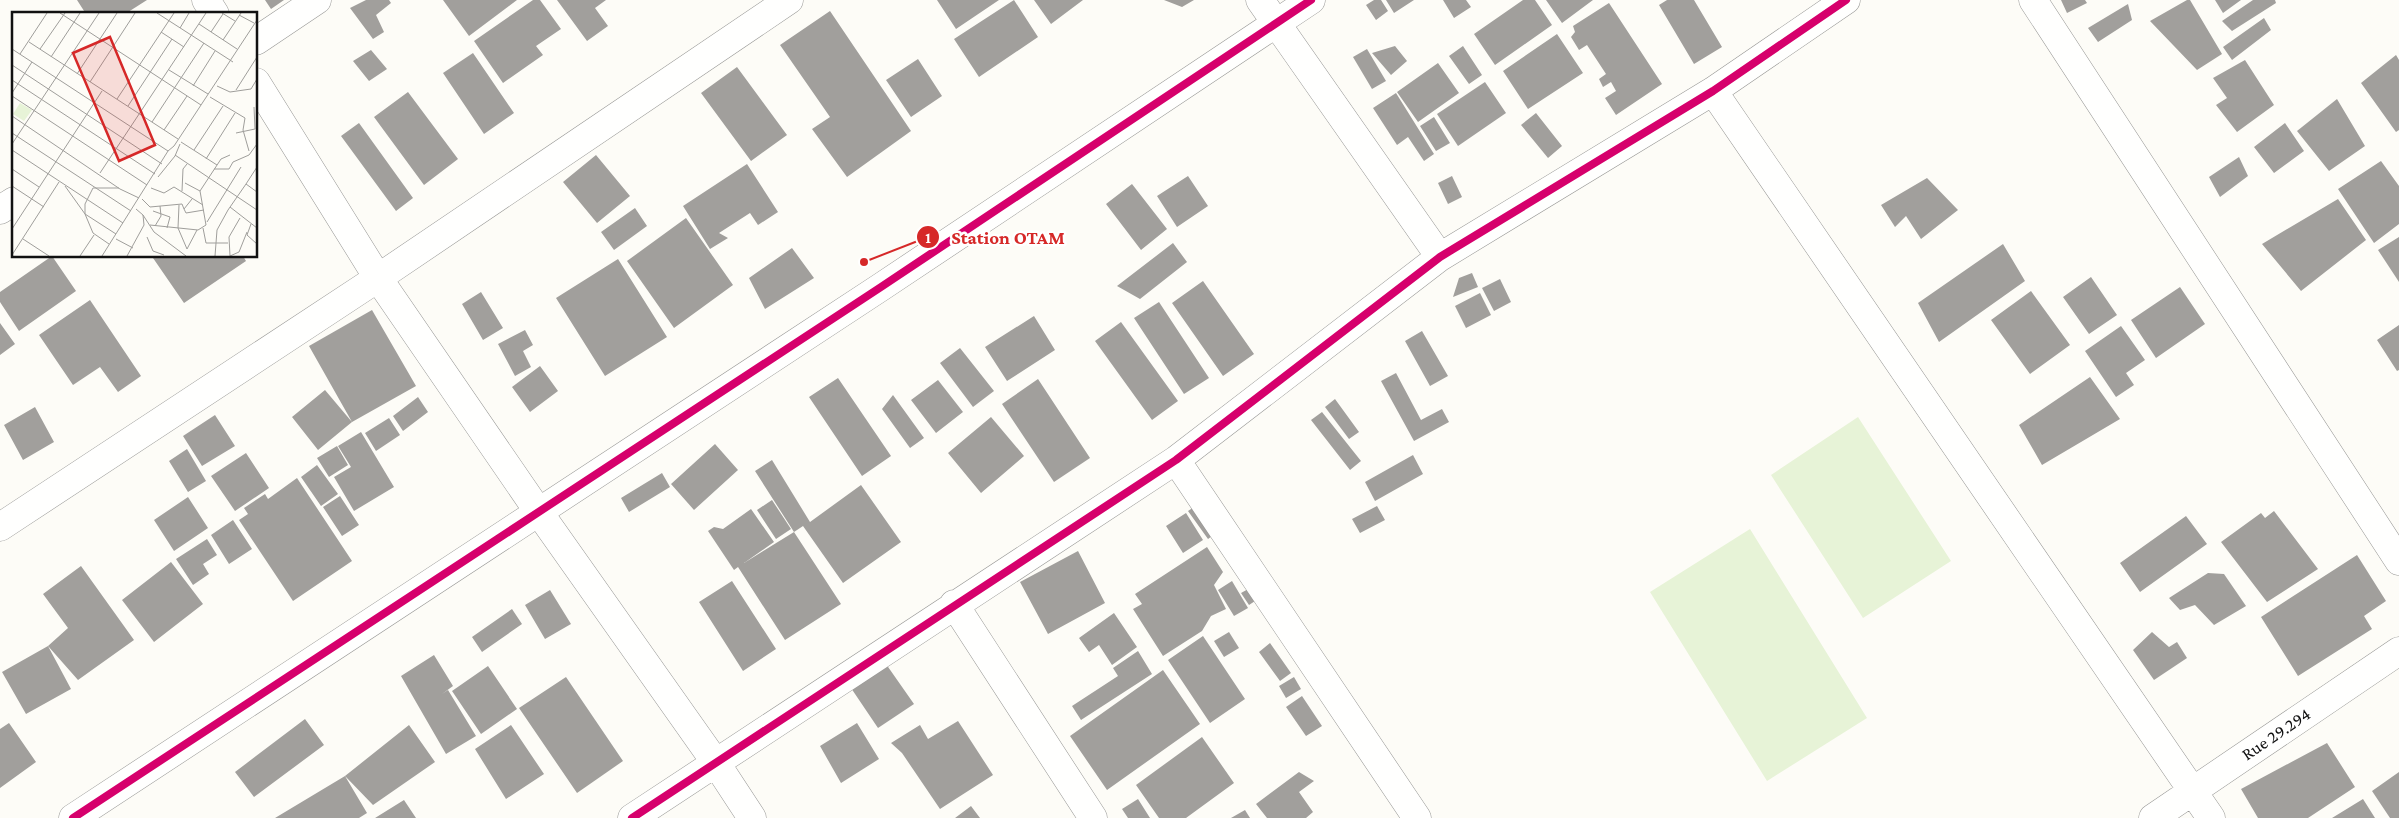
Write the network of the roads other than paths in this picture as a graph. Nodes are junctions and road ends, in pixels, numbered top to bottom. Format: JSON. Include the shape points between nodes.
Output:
{"nodes":[{"id":1,"x":206,"y":0,"type":"edge"},
{"id":2,"x":318,"y":0,"type":"edge"},
{"id":3,"x":789,"y":0,"type":"edge"},
{"id":4,"x":1260,"y":0,"type":"edge"},
{"id":5,"x":1311,"y":0,"type":"edge"},
{"id":6,"x":1846,"y":0,"type":"edge"},
{"id":7,"x":2033,"y":0,"type":"edge"},
{"id":8,"x":213,"y":12,"type":"edge"},
{"id":9,"x":1275,"y":23,"type":"junction"},
{"id":10,"x":258,"y":40,"type":"edge"},
{"id":11,"x":258,"y":85,"type":"edge"},
{"id":12,"x":1713,"y":92,"type":"junction"},
{"id":13,"x":12,"y":202,"type":"edge"},
{"id":14,"x":0,"y":210,"type":"edge"},
{"id":15,"x":1440,"y":257,"type":"junction"},
{"id":16,"x":378,"y":278,"type":"junction"},
{"id":17,"x":1176,"y":460,"type":"junction"},
{"id":18,"x":538,"y":511,"type":"junction"},
{"id":19,"x":0,"y":527,"type":"edge"},
{"id":20,"x":2399,"y":561,"type":"edge"},
{"id":21,"x":954,"y":604,"type":"junction"},
{"id":22,"x":2399,"y":650,"type":"edge"},
{"id":23,"x":716,"y":762,"type":"junction"},
{"id":24,"x":2193,"y":791,"type":"junction"},
{"id":25,"x":73,"y":818,"type":"edge"},
{"id":26,"x":632,"y":818,"type":"edge"},
{"id":27,"x":752,"y":818,"type":"edge"},
{"id":28,"x":1093,"y":818,"type":"edge"},
{"id":29,"x":1417,"y":818,"type":"edge"},
{"id":30,"x":2153,"y":818,"type":"edge"},
{"id":31,"x":2211,"y":818,"type":"edge"}],
"edges":[{"from":1,"to":8,"type":"street"},
{"from":2,"to":10,"type":"street"},
{"from":3,"to":16,"type":"street"},
{"from":4,"to":9,"type":"street"},
{"from":5,"to":9,"type":"street"},
{"from":6,"to":12,"type":"street"},
{"from":7,"to":20,"type":"street"},
{"from":9,"to":15,"type":"street"},
{"from":9,"to":18,"type":"street","via":[[881,288]]},
{"from":11,"to":16,"type":"street"},
{"from":12,"to":15,"type":"street"},
{"from":12,"to":24,"type":"street"},
{"from":13,"to":14,"type":"street"},
{"from":15,"to":17,"type":"street"},
{"from":16,"to":18,"type":"street"},
{"from":16,"to":19,"type":"street"},
{"from":17,"to":21,"type":"street"},
{"from":17,"to":29,"type":"street"},
{"from":18,"to":23,"type":"street"},
{"from":18,"to":25,"type":"street"},
{"from":21,"to":23,"type":"street"},
{"from":21,"to":28,"type":"street"},
{"from":22,"to":24,"type":"street","name":"Rue 29.294"},
{"from":23,"to":26,"type":"street"},
{"from":23,"to":27,"type":"street"},
{"from":24,"to":30,"type":"street","name":"Rue 29.294"},
{"from":24,"to":31,"type":"street"}]}
